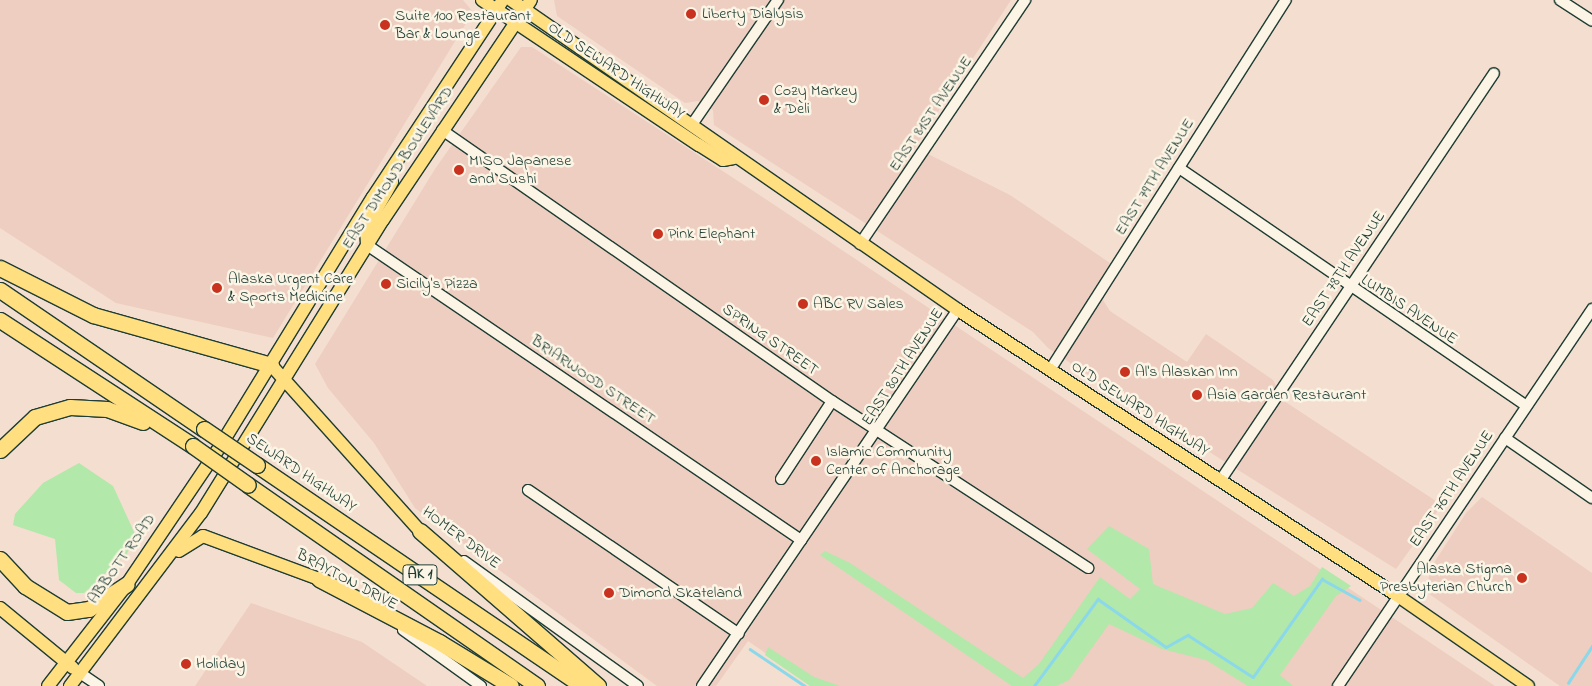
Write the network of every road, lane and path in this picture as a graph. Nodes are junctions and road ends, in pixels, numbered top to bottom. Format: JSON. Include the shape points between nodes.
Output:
{"nodes":[{"id":1,"x":482,"y":0,"type":"edge"},
{"id":2,"x":511,"y":0,"type":"edge"},
{"id":3,"x":778,"y":0,"type":"edge"},
{"id":4,"x":1025,"y":0,"type":"edge"},
{"id":5,"x":1286,"y":0,"type":"edge"},
{"id":6,"x":1560,"y":0,"type":"edge"},
{"id":7,"x":500,"y":5,"type":"edge"},
{"id":8,"x":527,"y":5,"type":"edge"},
{"id":9,"x":1592,"y":21,"type":"edge"},
{"id":10,"x":515,"y":23,"type":"junction"},
{"id":11,"x":1494,"y":74,"type":"dead end"},
{"id":12,"x":602,"y":82,"type":"junction"},
{"id":13,"x":693,"y":123,"type":"junction"},
{"id":14,"x":442,"y":130,"type":"junction"},
{"id":15,"x":410,"y":141,"type":"junction"},
{"id":16,"x":734,"y":158,"type":"junction"},
{"id":17,"x":1179,"y":168,"type":"junction"},
{"id":18,"x":860,"y":244,"type":"junction"},
{"id":19,"x":367,"y":245,"type":"junction"},
{"id":20,"x":0,"y":268,"type":"edge"},
{"id":21,"x":1350,"y":288,"type":"junction"},
{"id":22,"x":0,"y":290,"type":"edge"},
{"id":23,"x":1592,"y":309,"type":"edge"},
{"id":24,"x":958,"y":310,"type":"junction"},
{"id":25,"x":0,"y":320,"type":"edge"},
{"id":26,"x":271,"y":365,"type":"junction"},
{"id":27,"x":1050,"y":370,"type":"junction"},
{"id":28,"x":288,"y":379,"type":"junction"},
{"id":29,"x":832,"y":401,"type":"junction"},
{"id":30,"x":1526,"y":406,"type":"junction"},
{"id":31,"x":879,"y":431,"type":"junction"},
{"id":32,"x":1505,"y":438,"type":"junction"},
{"id":33,"x":219,"y":448,"type":"joint"},
{"id":34,"x":192,"y":449,"type":"junction"},
{"id":35,"x":0,"y":450,"type":"edge"},
{"id":36,"x":235,"y":459,"type":"joint"},
{"id":37,"x":781,"y":479,"type":"dead end"},
{"id":38,"x":1220,"y":481,"type":"junction"},
{"id":39,"x":528,"y":490,"type":"dead end"},
{"id":40,"x":1592,"y":498,"type":"edge"},
{"id":41,"x":420,"y":531,"type":"junction"},
{"id":42,"x":801,"y":540,"type":"junction"},
{"id":43,"x":0,"y":559,"type":"edge"},
{"id":44,"x":163,"y":564,"type":"junction"},
{"id":45,"x":1088,"y":568,"type":"dead end"},
{"id":46,"x":318,"y":579,"type":"junction"},
{"id":47,"x":127,"y":584,"type":"junction"},
{"id":48,"x":1398,"y":596,"type":"junction"},
{"id":49,"x":0,"y":608,"type":"edge"},
{"id":50,"x":739,"y":634,"type":"junction"},
{"id":51,"x":66,"y":664,"type":"junction"},
{"id":52,"x":80,"y":673,"type":"junction"},
{"id":53,"x":48,"y":686,"type":"edge"},
{"id":54,"x":70,"y":686,"type":"edge"},
{"id":55,"x":98,"y":686,"type":"edge"},
{"id":56,"x":481,"y":686,"type":"edge"},
{"id":57,"x":511,"y":686,"type":"edge"},
{"id":58,"x":537,"y":686,"type":"edge"},
{"id":59,"x":582,"y":686,"type":"edge"},
{"id":60,"x":598,"y":686,"type":"edge"},
{"id":61,"x":638,"y":686,"type":"edge"},
{"id":62,"x":702,"y":686,"type":"edge"},
{"id":63,"x":1338,"y":686,"type":"edge"},
{"id":64,"x":1528,"y":686,"type":"edge"}],
"edges":[{"from":1,"to":7,"type":"main road","name":"OLD SEWARD HIGHWAY"},
{"from":2,"to":8,"type":"main road","name":"OLD SEWARD HIGHWAY"},
{"from":3,"to":13,"type":"street"},
{"from":4,"to":18,"type":"street","name":"EAST 81ST AVENUE"},
{"from":5,"to":17,"type":"street","name":"EAST 79TH AVENUE"},
{"from":6,"to":9,"type":"street"},
{"from":7,"to":10,"type":"main road","name":"OLD SEWARD HIGHWAY"},
{"from":7,"to":15,"type":"main road","name":"EAST DIMOND BOULEVARD"},
{"from":8,"to":10,"type":"main road","name":"EAST DIMOND BOULEVARD"},
{"from":8,"to":13,"type":"main road","name":"OLD SEWARD HIGHWAY"},
{"from":10,"to":12,"type":"main road","name":"OLD SEWARD HIGHWAY"},
{"from":10,"to":14,"type":"main road","name":"EAST DIMOND BOULEVARD"},
{"from":11,"to":21,"type":"street","name":"EAST 78TH AVENUE"},
{"from":12,"to":13,"type":"main road","via":[[635,95],[679,122]]},
{"from":12,"to":16,"type":"main road","name":"OLD SEWARD HIGHWAY","via":[[722,160]]},
{"from":13,"to":16,"type":"main road","name":"OLD SEWARD HIGHWAY","via":[[730,148]]},
{"from":14,"to":19,"type":"main road","name":"EAST DIMOND BOULEVARD"},
{"from":14,"to":29,"type":"street","name":"SPRING STREET"},
{"from":15,"to":19,"type":"main road","via":[[366,228]]},
{"from":15,"to":26,"type":"main road","name":"EAST DIMOND BOULEVARD"},
{"from":16,"to":18,"type":"main road","name":"OLD SEWARD HIGHWAY"},
{"from":17,"to":21,"type":"street","name":"LUMBIS AVENUE"},
{"from":17,"to":27,"type":"street","name":"EAST 79TH AVENUE"},
{"from":18,"to":24,"type":"main road","name":"OLD SEWARD HIGHWAY"},
{"from":19,"to":28,"type":"main road","name":"EAST DIMOND BOULEVARD"},
{"from":19,"to":42,"type":"street","name":"BRIARWOOD STREET"},
{"from":20,"to":26,"type":"highway","via":[[93,316]]},
{"from":21,"to":30,"type":"street","name":"LUMBIS AVENUE"},
{"from":21,"to":38,"type":"street","name":"EAST 78TH AVENUE"},
{"from":22,"to":59,"type":"highway","name":"SEWARD HIGHWAY","number":"AK 1","bridge":true},
{"from":23,"to":30,"type":"street","name":"EAST 76TH AVENUE"},
{"from":24,"to":27,"type":"main road","name":"OLD SEWARD HIGHWAY"},
{"from":24,"to":31,"type":"street","name":"EAST 80TH AVENUE"},
{"from":25,"to":34,"type":"highway","number":"AK 1"},
{"from":26,"to":28,"type":"main road","name":"HOMER DRIVE"},
{"from":26,"to":33,"type":"main road","name":"EAST DIMOND BOULEVARD"},
{"from":27,"to":38,"type":"main road","name":"OLD SEWARD HIGHWAY"},
{"from":28,"to":36,"type":"main road","name":"EAST DIMOND BOULEVARD"},
{"from":28,"to":41,"type":"main road","name":"HOMER DRIVE","via":[[386,497]]},
{"from":29,"to":31,"type":"street","name":"SPRING STREET"},
{"from":29,"to":37,"type":"street"},
{"from":30,"to":32,"type":"street","name":"EAST 76TH AVENUE"},
{"from":31,"to":42,"type":"street","name":"EAST 80TH AVENUE"},
{"from":31,"to":45,"type":"street","name":"SPRING STREET"},
{"from":32,"to":40,"type":"street"},
{"from":32,"to":48,"type":"street","name":"EAST 76TH AVENUE"},
{"from":33,"to":47,"type":"main road","name":"ABBOTT ROAD"},
{"from":34,"to":35,"type":"highway","via":[[130,416],[85,407],[35,417]]},
{"from":34,"to":58,"type":"highway","number":"AK 1","bridge":true},
{"from":36,"to":44,"type":"main road","name":"ABBOTT ROAD"},
{"from":38,"to":48,"type":"main road","name":"OLD SEWARD HIGHWAY"},
{"from":39,"to":50,"type":"street"},
{"from":41,"to":60,"type":"highway"},
{"from":41,"to":61,"type":"street","name":"HOMER DRIVE"},
{"from":42,"to":50,"type":"street","name":"EAST 80TH AVENUE"},
{"from":43,"to":47,"type":"highway","via":[[25,586],[66,612],[89,609]]},
{"from":44,"to":46,"type":"main road","name":"BRAYTON DRIVE","via":[[203,536]]},
{"from":44,"to":52,"type":"main road","name":"ABBOTT ROAD"},
{"from":46,"to":56,"type":"street","name":"BRAYTON DRIVE","via":[[394,624]]},
{"from":46,"to":57,"type":"highway","via":[[430,637]]},
{"from":47,"to":51,"type":"main road","name":"ABBOTT ROAD"},
{"from":48,"to":63,"type":"street","name":"EAST 76TH AVENUE"},
{"from":48,"to":64,"type":"main road","name":"OLD SEWARD HIGHWAY"},
{"from":49,"to":51,"type":"main road"},
{"from":50,"to":62,"type":"street","name":"EAST 80TH AVENUE"},
{"from":51,"to":52,"type":"main road"},
{"from":51,"to":53,"type":"main road","name":"ABBOTT ROAD"},
{"from":52,"to":54,"type":"main road","name":"ABBOTT ROAD"},
{"from":52,"to":55,"type":"street"}]}
